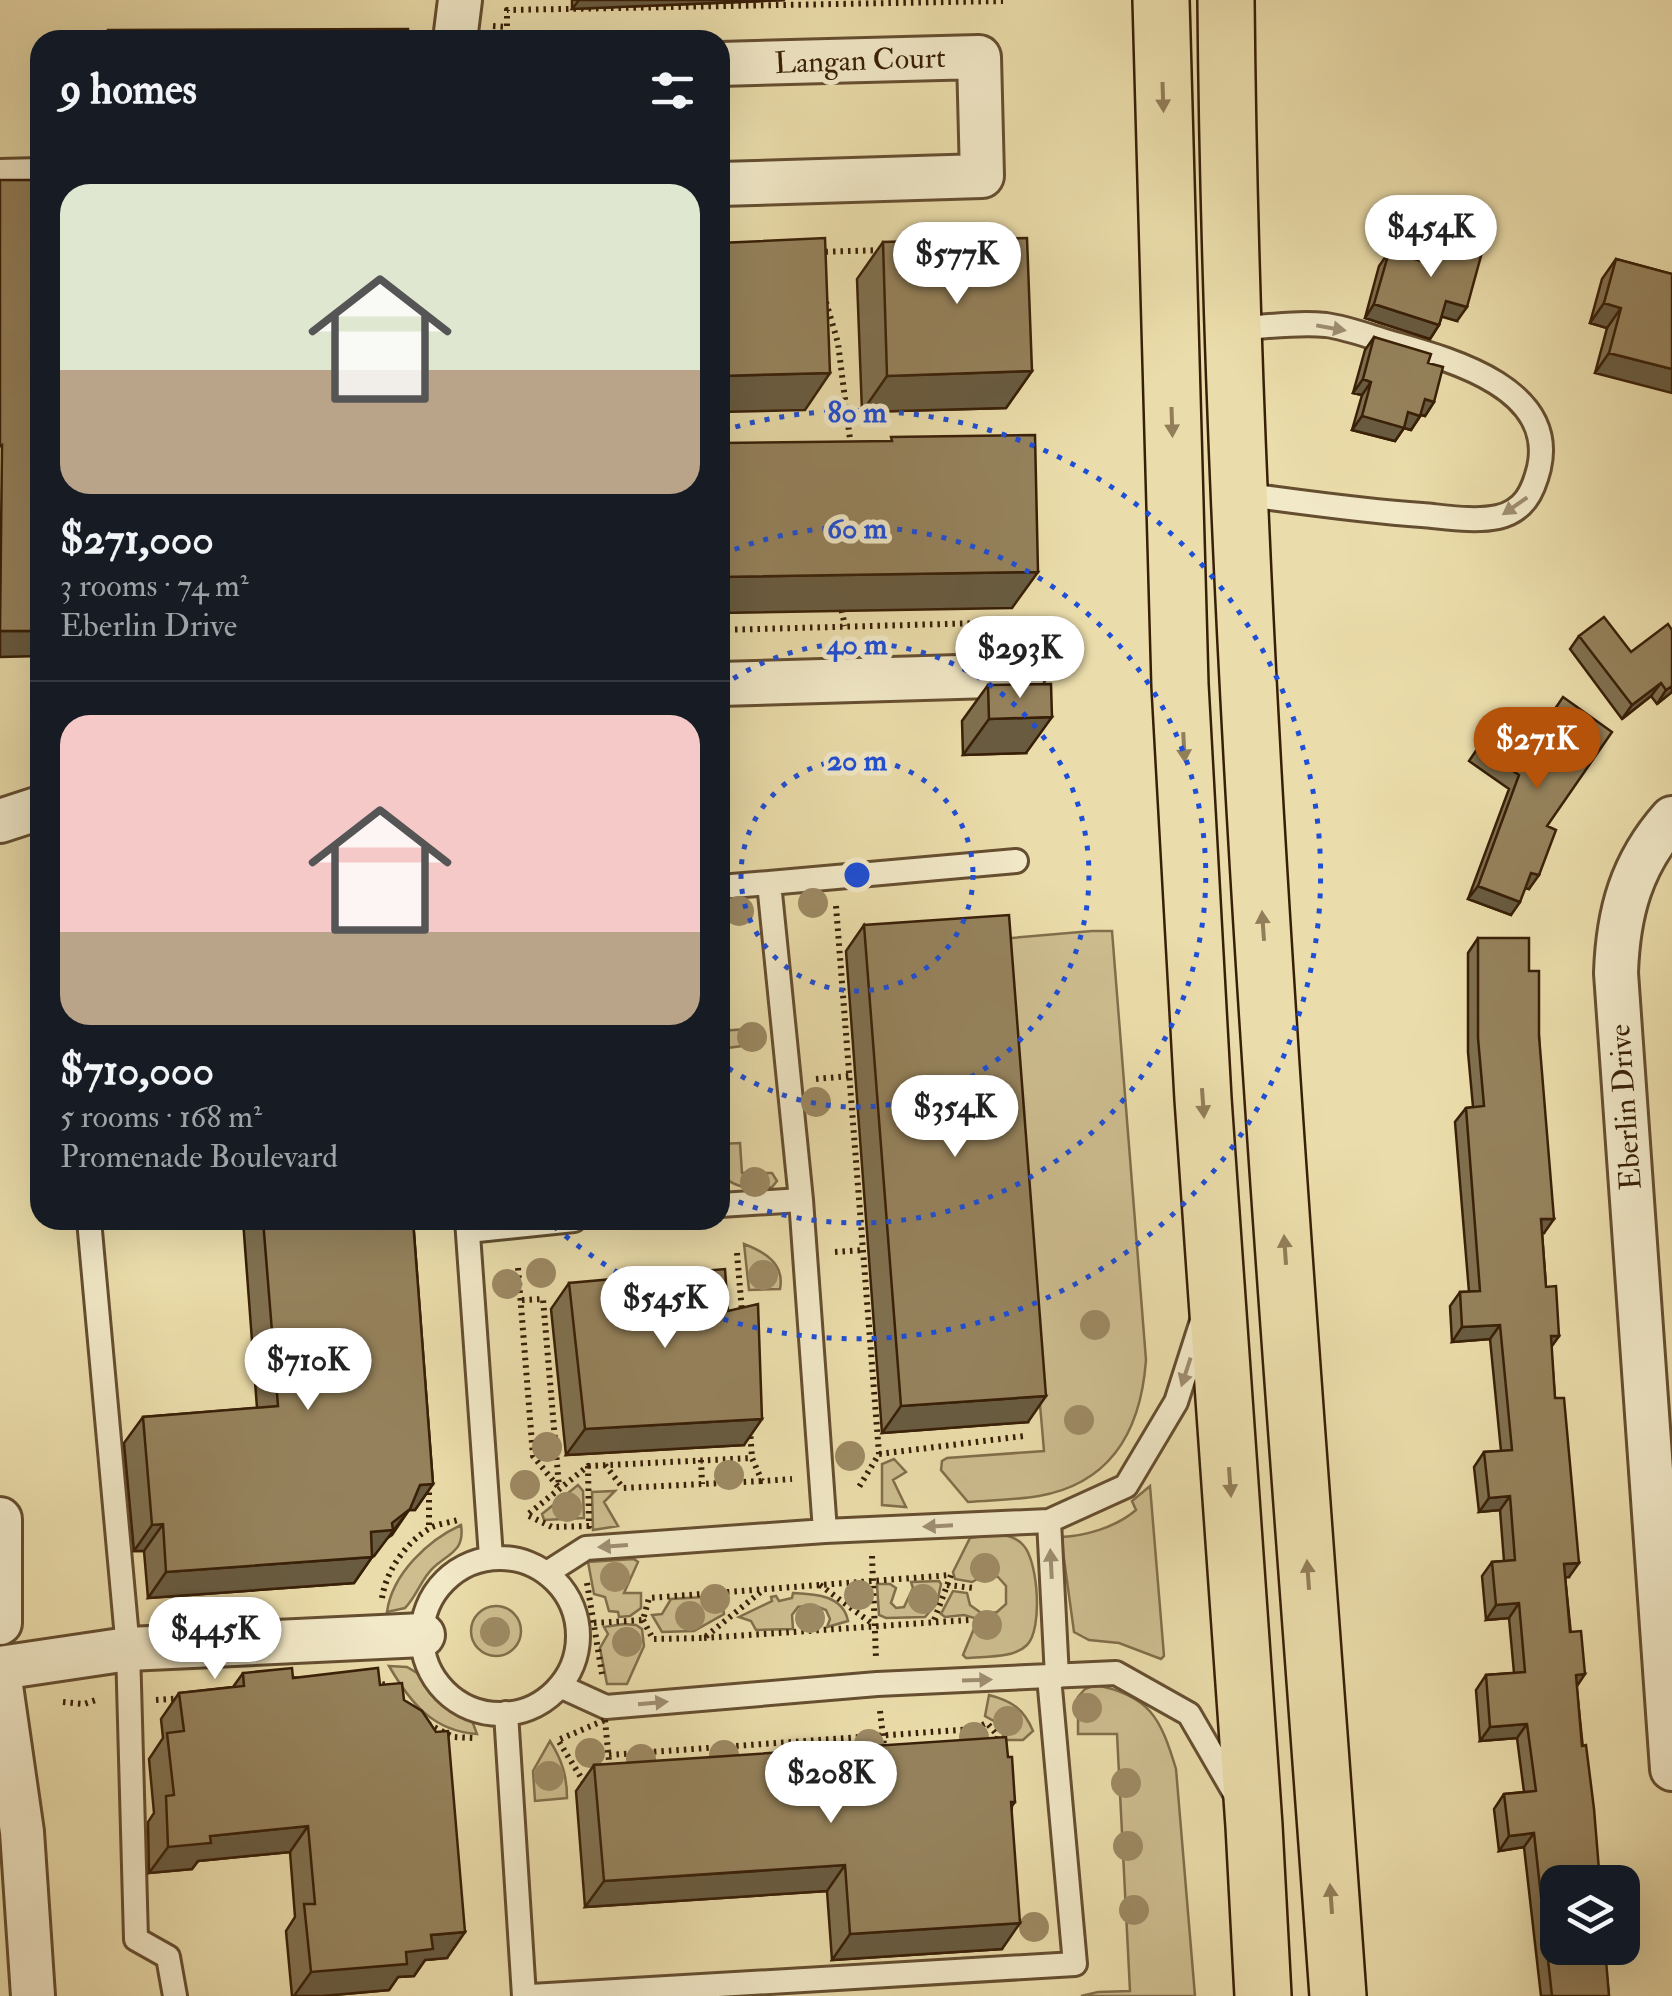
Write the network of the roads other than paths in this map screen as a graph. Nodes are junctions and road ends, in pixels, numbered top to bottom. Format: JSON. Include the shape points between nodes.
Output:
{"nodes":[{"id":1,"x":1162,"y":0,"type":"edge"},
{"id":2,"x":1226,"y":0,"type":"edge"},
{"id":3,"x":730,"y":64,"type":"edge"},
{"id":4,"x":30,"y":170,"type":"edge"},
{"id":5,"x":0,"y":171,"type":"edge"},
{"id":6,"x":730,"y":184,"type":"edge"},
{"id":7,"x":1234,"y":330,"type":"junction"},
{"id":8,"x":1240,"y":494,"type":"junction"},
{"id":9,"x":1023,"y":675,"type":"dead end"},
{"id":10,"x":730,"y":684,"type":"edge"},
{"id":11,"x":30,"y":811,"type":"edge"},
{"id":12,"x":1672,"y":818,"type":"edge"},
{"id":13,"x":0,"y":821,"type":"edge"},
{"id":14,"x":1016,"y":860,"type":"dead end"},
{"id":15,"x":768,"y":883,"type":"junction"},
{"id":16,"x":730,"y":886,"type":"edge"},
{"id":17,"x":802,"y":1200,"type":"junction"},
{"id":18,"x":730,"y":1205,"type":"edge"},
{"id":19,"x":89,"y":1230,"type":"edge"},
{"id":20,"x":467,"y":1230,"type":"edge"},
{"id":21,"x":1216,"y":1280,"type":"junction"},
{"id":22,"x":0,"y":1518,"type":"edge"},
{"id":23,"x":1049,"y":1521,"type":"junction"},
{"id":24,"x":825,"y":1531,"type":"junction"},
{"id":25,"x":491,"y":1557,"type":"junction"},
{"id":26,"x":547,"y":1572,"type":"junction"},
{"id":27,"x":0,"y":1623,"type":"edge"},
{"id":28,"x":423,"y":1635,"type":"junction"},
{"id":29,"x":128,"y":1649,"type":"junction"},
{"id":30,"x":0,"y":1668,"type":"edge"},
{"id":31,"x":1053,"y":1677,"type":"junction"},
{"id":32,"x":0,"y":1680,"type":"edge"},
{"id":33,"x":560,"y":1686,"type":"junction"},
{"id":34,"x":506,"y":1713,"type":"junction"},
{"id":35,"x":1672,"y":1769,"type":"edge"},
{"id":36,"x":1254,"y":1826,"type":"junction"},
{"id":37,"x":33,"y":1996,"type":"edge"},
{"id":38,"x":176,"y":1996,"type":"edge"},
{"id":39,"x":528,"y":1996,"type":"edge"},
{"id":40,"x":1263,"y":1996,"type":"edge"},
{"id":41,"x":1338,"y":1996,"type":"edge"}],
"edges":[{"from":1,"to":21,"type":"highway","one_way":true,"via":[[1180,685]]},
{"from":2,"to":7,"type":"highway"},
{"from":3,"to":6,"type":"street","name":"Langan Court","via":[[979,57],[982,176]]},
{"from":4,"to":5,"type":"lane"},
{"from":7,"to":8,"type":"highway"},
{"from":7,"to":8,"type":"lane","one_way":true,"via":[[1328,325],[1459,362],[1493,380],[1531,416],[1541,460],[1526,501],[1483,518]]},
{"from":41,"to":8,"type":"highway","one_way":true},
{"from":9,"to":10,"type":"street"},
{"from":11,"to":13,"type":"street"},
{"from":12,"to":35,"type":"street","name":"Eberlin Drive","via":[[1633,877],[1618,927],[1616,973]]},
{"from":14,"to":15,"type":"lane"},
{"from":15,"to":16,"type":"lane"},
{"from":15,"to":17,"type":"lane"},
{"from":17,"to":18,"type":"lane"},
{"from":17,"to":24,"type":"lane"},
{"from":19,"to":29,"type":"lane"},
{"from":20,"to":25,"type":"lane"},
{"from":21,"to":23,"type":"lane","one_way":true,"via":[[1176,1402],[1126,1486]]},
{"from":21,"to":36,"type":"highway","one_way":true},
{"from":22,"to":27,"type":"street"},
{"from":23,"to":24,"type":"lane","one_way":true},
{"from":31,"to":23,"type":"lane","one_way":true},
{"from":24,"to":26,"type":"lane","one_way":true,"via":[[586,1548]]},
{"from":25,"to":26,"type":"lane","via":[[523,1560]]},
{"from":25,"to":28,"type":"lane","via":[[447,1577],[430,1598]]},
{"from":26,"to":33,"type":"lane","via":[[566,1592],[579,1640]]},
{"from":28,"to":29,"type":"street"},
{"from":28,"to":34,"type":"lane","via":[[431,1674],[446,1694],[468,1708]]},
{"from":29,"to":30,"type":"street"},
{"from":29,"to":38,"type":"lane","via":[[136,1939],[168,1957]]},
{"from":33,"to":31,"type":"lane","one_way":true,"via":[[606,1707]]},
{"from":31,"to":36,"type":"lane","via":[[1116,1672],[1188,1714]]},
{"from":31,"to":39,"type":"lane","via":[[1075,1964]]},
{"from":32,"to":37,"type":"street","via":[[22,1832]]},
{"from":33,"to":34,"type":"lane","via":[[541,1703]]},
{"from":34,"to":39,"type":"lane"},
{"from":36,"to":40,"type":"highway"}]}
